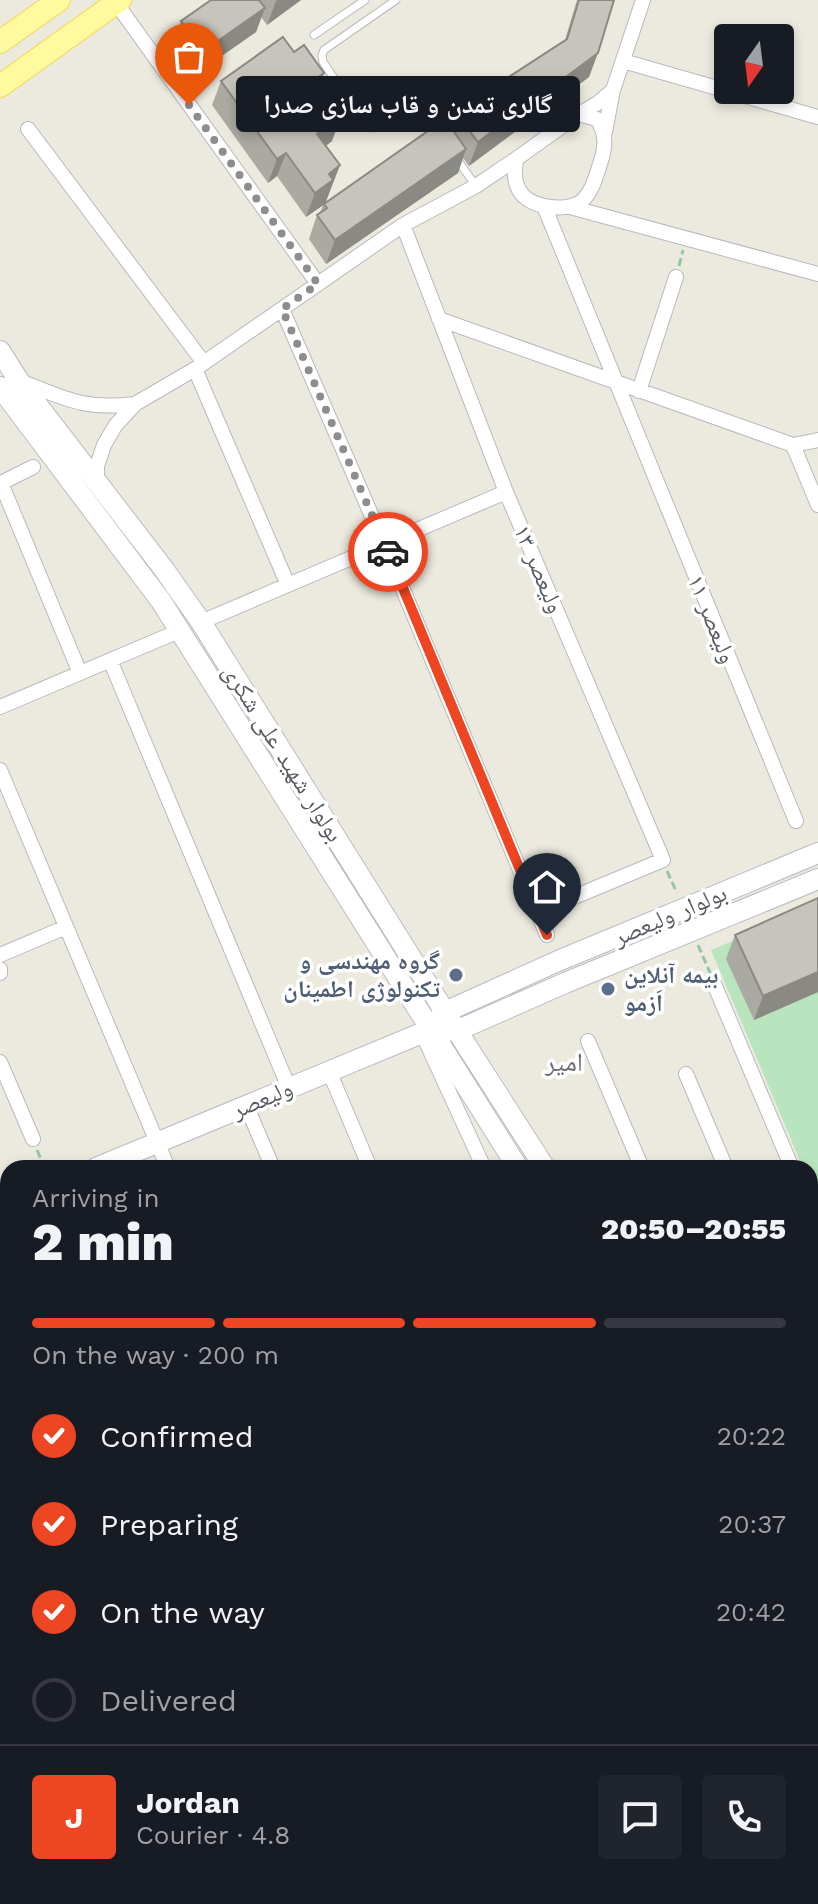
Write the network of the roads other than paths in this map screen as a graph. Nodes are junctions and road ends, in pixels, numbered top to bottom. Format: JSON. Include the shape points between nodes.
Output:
{"nodes":[{"id":1,"x":59,"y":0,"type":"edge"},
{"id":2,"x":365,"y":0,"type":"edge"},
{"id":3,"x":396,"y":0,"type":"edge"},
{"id":4,"x":643,"y":0,"type":"edge"},
{"id":5,"x":118,"y":2,"type":"edge"},
{"id":6,"x":314,"y":35,"type":"dead end"},
{"id":7,"x":0,"y":42,"type":"edge"},
{"id":8,"x":623,"y":61,"type":"junction"},
{"id":9,"x":0,"y":86,"type":"edge"},
{"id":10,"x":613,"y":90,"type":"junction"},
{"id":11,"x":579,"y":114,"type":"junction"},
{"id":12,"x":818,"y":117,"type":"edge"},
{"id":13,"x":28,"y":129,"type":"dead end"},
{"id":14,"x":605,"y":132,"type":"junction"},
{"id":15,"x":439,"y":136,"type":"edge"},
{"id":16,"x":448,"y":147,"type":"edge"},
{"id":17,"x":516,"y":159,"type":"junction"},
{"id":18,"x":476,"y":186,"type":"junction"},
{"id":19,"x":591,"y":189,"type":"junction"},
{"id":20,"x":520,"y":193,"type":"junction"},
{"id":21,"x":544,"y":206,"type":"junction"},
{"id":22,"x":570,"y":207,"type":"junction"},
{"id":23,"x":610,"y":219,"type":"junction"},
{"id":24,"x":403,"y":225,"type":"junction"},
{"id":25,"x":818,"y":274,"type":"edge"},
{"id":26,"x":676,"y":277,"type":"road end"},
{"id":27,"x":318,"y":284,"type":"junction"},
{"id":28,"x":282,"y":309,"type":"junction"},
{"id":29,"x":439,"y":319,"type":"junction"},
{"id":30,"x":0,"y":351,"type":"edge"},
{"id":31,"x":200,"y":366,"type":"junction"},
{"id":32,"x":614,"y":383,"type":"junction"},
{"id":33,"x":10,"y":384,"type":"edge"},
{"id":34,"x":639,"y":391,"type":"junction"},
{"id":35,"x":135,"y":404,"type":"junction"},
{"id":36,"x":818,"y":440,"type":"edge"},
{"id":37,"x":793,"y":445,"type":"junction"},
{"id":38,"x":33,"y":467,"type":"dead end"},
{"id":39,"x":1,"y":483,"type":"edge"},
{"id":40,"x":97,"y":483,"type":"junction"},
{"id":41,"x":506,"y":492,"type":"junction"},
{"id":42,"x":818,"y":505,"type":"edge"},
{"id":43,"x":384,"y":544,"type":"junction"},
{"id":44,"x":288,"y":585,"type":"junction"},
{"id":45,"x":201,"y":622,"type":"junction"},
{"id":46,"x":179,"y":631,"type":"junction"},
{"id":47,"x":110,"y":660,"type":"junction"},
{"id":48,"x":80,"y":673,"type":"junction"},
{"id":49,"x":0,"y":707,"type":"edge"},
{"id":50,"x":0,"y":770,"type":"edge"},
{"id":51,"x":796,"y":821,"type":"dead end"},
{"id":52,"x":818,"y":853,"type":"edge"},
{"id":53,"x":818,"y":879,"type":"edge"},
{"id":54,"x":538,"y":912,"type":"junction"},
{"id":55,"x":66,"y":927,"type":"junction"},
{"id":56,"x":547,"y":935,"type":"dead end"},
{"id":57,"x":397,"y":936,"type":"junction"},
{"id":58,"x":376,"y":946,"type":"junction"},
{"id":59,"x":0,"y":955,"type":"edge"},
{"id":60,"x":715,"y":986,"type":"road end"},
{"id":61,"x":445,"y":1012,"type":"junction"},
{"id":62,"x":425,"y":1031,"type":"junction"},
{"id":63,"x":456,"y":1031,"type":"junction"},
{"id":64,"x":588,"y":1041,"type":"dead end"},
{"id":65,"x":0,"y":1062,"type":"edge"},
{"id":66,"x":329,"y":1071,"type":"junction"},
{"id":67,"x":686,"y":1074,"type":"dead end"},
{"id":68,"x":289,"y":1088,"type":"junction"},
{"id":69,"x":246,"y":1105,"type":"junction"},
{"id":70,"x":33,"y":1139,"type":"road end"},
{"id":71,"x":157,"y":1142,"type":"junction"},
{"id":72,"x":115,"y":1160,"type":"edge"},
{"id":73,"x":165,"y":1160,"type":"edge"},
{"id":74,"x":270,"y":1160,"type":"edge"},
{"id":75,"x":367,"y":1160,"type":"edge"},
{"id":76,"x":481,"y":1160,"type":"edge"},
{"id":77,"x":513,"y":1160,"type":"edge"},
{"id":78,"x":540,"y":1160,"type":"edge"},
{"id":79,"x":639,"y":1160,"type":"edge"},
{"id":80,"x":723,"y":1160,"type":"edge"},
{"id":81,"x":789,"y":1160,"type":"edge"}],
"edges":[{"from":1,"to":7,"type":"main road"},
{"from":2,"to":6,"type":"lane"},
{"from":3,"to":15,"type":"lane","via":[[324,50],[323,62],[371,128],[399,113],[418,113]]},
{"from":4,"to":8,"type":"street"},
{"from":5,"to":9,"type":"main road"},
{"from":5,"to":27,"type":"street"},
{"from":8,"to":10,"type":"street"},
{"from":8,"to":12,"type":"street"},
{"from":10,"to":11,"type":"street"},
{"from":10,"to":14,"type":"street"},
{"from":11,"to":14,"type":"street","via":[[597,119]]},
{"from":11,"to":17,"type":"street"},
{"from":13,"to":31,"type":"street"},
{"from":14,"to":19,"type":"street"},
{"from":16,"to":18,"type":"lane"},
{"from":17,"to":18,"type":"street"},
{"from":17,"to":20,"type":"street","via":[[514,178]]},
{"from":18,"to":20,"type":"street","via":[[495,183]]},
{"from":18,"to":24,"type":"street"},
{"from":19,"to":22,"type":"street"},
{"from":19,"to":23,"type":"street","via":[[595,204]]},
{"from":20,"to":21,"type":"street"},
{"from":21,"to":22,"type":"street"},
{"from":21,"to":32,"type":"street","name":"ولیعصر ۱۱"},
{"from":22,"to":23,"type":"street"},
{"from":23,"to":25,"type":"street"},
{"from":24,"to":27,"type":"street"},
{"from":24,"to":29,"type":"street","name":"ولیعصر ۱۳"},
{"from":26,"to":34,"type":"street"},
{"from":27,"to":28,"type":"street"},
{"from":28,"to":31,"type":"street"},
{"from":28,"to":43,"type":"street"},
{"from":29,"to":32,"type":"street"},
{"from":29,"to":41,"type":"street","name":"ولیعصر ۱۳"},
{"from":30,"to":33,"type":"main road","name":"بولوار شهید علی شکری"},
{"from":31,"to":35,"type":"street"},
{"from":31,"to":44,"type":"street"},
{"from":32,"to":34,"type":"street"},
{"from":32,"to":51,"type":"street","name":"ولیعصر ۱۱"},
{"from":33,"to":35,"type":"street","via":[[81,405]]},
{"from":33,"to":40,"type":"main road","name":"بولوار شهید علی شکری"},
{"from":33,"to":46,"type":"main road","name":"بولوار شهید علی شکری"},
{"from":34,"to":37,"type":"street"},
{"from":35,"to":40,"type":"street","via":[[104,445]]},
{"from":36,"to":37,"type":"street"},
{"from":37,"to":42,"type":"street"},
{"from":38,"to":39,"type":"street"},
{"from":39,"to":48,"type":"street"},
{"from":40,"to":45,"type":"main road","name":"بولوار شهید علی شکری"},
{"from":41,"to":43,"type":"street"},
{"from":41,"to":54,"type":"street","name":"ولیعصر ۱۳","via":[[663,860]]},
{"from":43,"to":44,"type":"street"},
{"from":43,"to":54,"type":"street"},
{"from":44,"to":45,"type":"street"},
{"from":45,"to":57,"type":"main road","name":"بولوار شهید علی شکری"},
{"from":46,"to":47,"type":"street"},
{"from":46,"to":58,"type":"main road","name":"بولوار شهید علی شکری"},
{"from":47,"to":48,"type":"street"},
{"from":47,"to":68,"type":"street"},
{"from":48,"to":49,"type":"street"},
{"from":50,"to":55,"type":"street"},
{"from":52,"to":61,"type":"main road","name":"بولوار ولیعصر"},
{"from":53,"to":63,"type":"main road","name":"بولوار ولیعصر"},
{"from":54,"to":56,"type":"street"},
{"from":55,"to":59,"type":"street"},
{"from":55,"to":71,"type":"street"},
{"from":57,"to":58,"type":"main road"},
{"from":57,"to":61,"type":"main road","name":"بولوار شهید علی شکری"},
{"from":58,"to":62,"type":"main road","name":"بولوار شهید علی شکری"},
{"from":60,"to":81,"type":"street"},
{"from":61,"to":62,"type":"main road","name":"بولوار ولیعصر"},
{"from":61,"to":63,"type":"main road","name":"بولوار شهید علی شکری"},
{"from":62,"to":63,"type":"main road","name":"بولوار ولیعصر"},
{"from":62,"to":66,"type":"main road","name":"ولیعصر"},
{"from":62,"to":76,"type":"street"},
{"from":62,"to":77,"type":"main road","name":"بولوار شهید علی شکری"},
{"from":63,"to":78,"type":"main road","name":"بولوار شهید علی شکری"},
{"from":64,"to":79,"type":"street"},
{"from":65,"to":70,"type":"street"},
{"from":66,"to":68,"type":"main road","name":"ولیعصر"},
{"from":66,"to":75,"type":"street"},
{"from":67,"to":80,"type":"street"},
{"from":68,"to":69,"type":"main road","name":"ولیعصر"},
{"from":69,"to":71,"type":"main road","name":"ولیعصر"},
{"from":69,"to":74,"type":"street"},
{"from":71,"to":72,"type":"main road","name":"ولیعصر"},
{"from":71,"to":73,"type":"street"}]}
